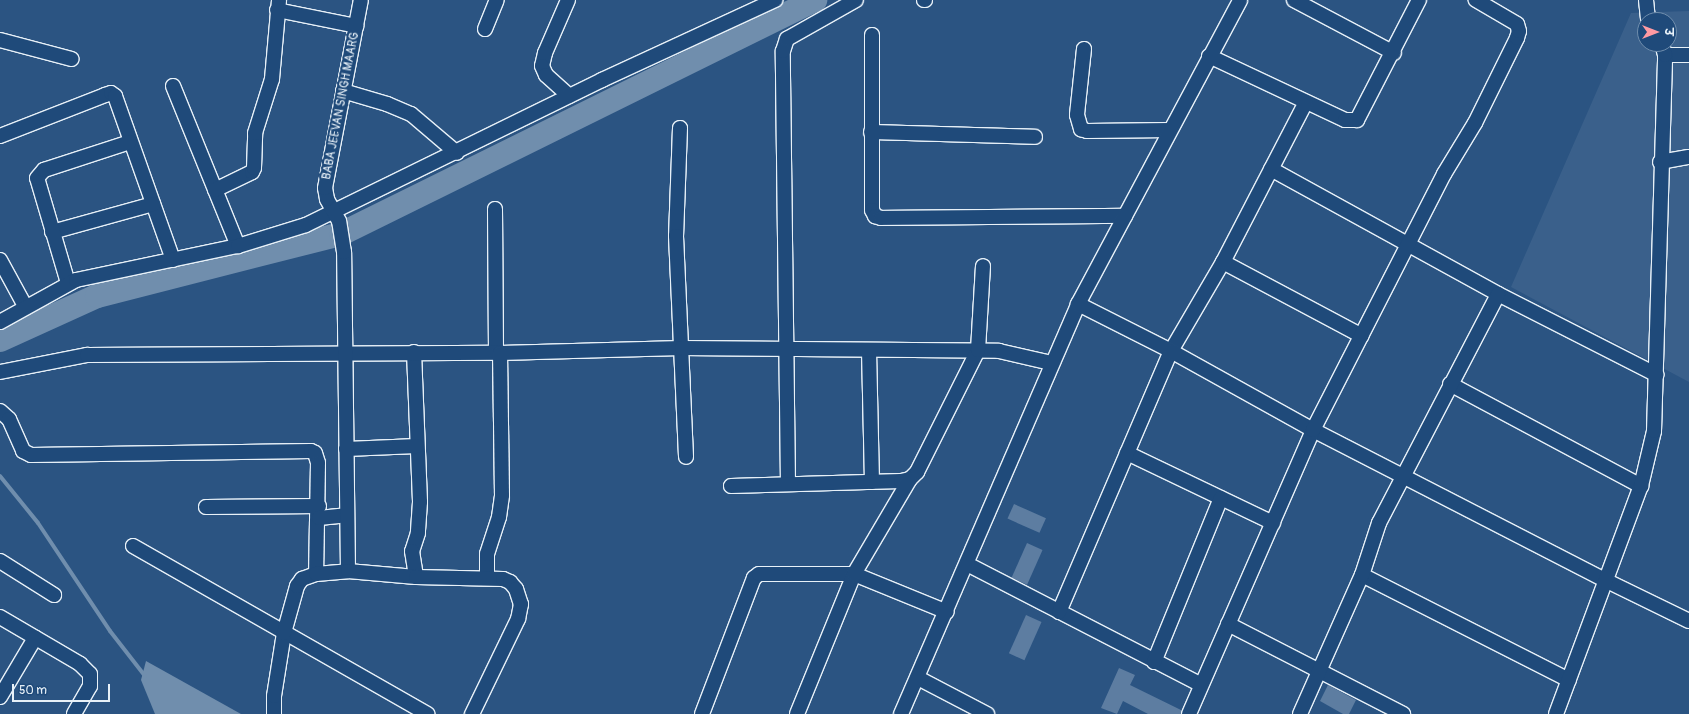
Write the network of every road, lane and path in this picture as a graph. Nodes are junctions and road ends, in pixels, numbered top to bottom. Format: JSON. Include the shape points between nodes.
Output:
{"nodes":[{"id":1,"x":361,"y":0,"type":"edge"},
{"id":2,"x":497,"y":0,"type":"edge"},
{"id":3,"x":568,"y":0,"type":"edge"},
{"id":4,"x":775,"y":0,"type":"edge"},
{"id":5,"x":856,"y":0,"type":"edge"},
{"id":6,"x":1240,"y":0,"type":"edge"},
{"id":7,"x":1294,"y":0,"type":"edge"},
{"id":8,"x":1419,"y":0,"type":"edge"},
{"id":9,"x":1476,"y":0,"type":"edge"},
{"id":10,"x":1646,"y":0,"type":"edge"},
{"id":11,"x":278,"y":5,"type":"edge"},
{"id":12,"x":752,"y":5,"type":"edge"},
{"id":13,"x":1647,"y":12,"type":"edge"},
{"id":14,"x":356,"y":26,"type":"junction"},
{"id":15,"x":485,"y":29,"type":"dead end"},
{"id":16,"x":872,"y":35,"type":"dead end"},
{"id":17,"x":0,"y":40,"type":"edge"},
{"id":18,"x":1084,"y":49,"type":"dead end"},
{"id":19,"x":1663,"y":52,"type":"edge"},
{"id":20,"x":1673,"y":52,"type":"edge"},
{"id":21,"x":1394,"y":53,"type":"junction"},
{"id":22,"x":1689,"y":55,"type":"edge"},
{"id":23,"x":1209,"y":56,"type":"junction"},
{"id":24,"x":72,"y":59,"type":"dead end"},
{"id":25,"x":173,"y":86,"type":"dead end"},
{"id":26,"x":343,"y":91,"type":"junction"},
{"id":27,"x":569,"y":96,"type":"junction"},
{"id":28,"x":1306,"y":102,"type":"junction"},
{"id":29,"x":680,"y":128,"type":"dead end"},
{"id":30,"x":1170,"y":130,"type":"junction"},
{"id":31,"x":871,"y":132,"type":"junction"},
{"id":32,"x":0,"y":136,"type":"edge"},
{"id":33,"x":1035,"y":137,"type":"dead end"},
{"id":34,"x":130,"y":142,"type":"junction"},
{"id":35,"x":457,"y":153,"type":"junction"},
{"id":36,"x":1689,"y":157,"type":"edge"},
{"id":37,"x":1660,"y":162,"type":"junction"},
{"id":38,"x":1271,"y":169,"type":"junction"},
{"id":39,"x":215,"y":190,"type":"junction"},
{"id":40,"x":153,"y":204,"type":"junction"},
{"id":41,"x":495,"y":209,"type":"dead end"},
{"id":42,"x":336,"y":216,"type":"junction"},
{"id":43,"x":1125,"y":216,"type":"junction"},
{"id":44,"x":52,"y":232,"type":"junction"},
{"id":45,"x":1408,"y":243,"type":"junction"},
{"id":46,"x":238,"y":246,"type":"junction"},
{"id":47,"x":0,"y":260,"type":"edge"},
{"id":48,"x":173,"y":260,"type":"junction"},
{"id":49,"x":1223,"y":262,"type":"junction"},
{"id":50,"x":983,"y":266,"type":"dead end"},
{"id":51,"x":68,"y":283,"type":"junction"},
{"id":52,"x":1498,"y":294,"type":"junction"},
{"id":53,"x":1078,"y":304,"type":"junction"},
{"id":54,"x":25,"y":306,"type":"junction"},
{"id":55,"x":0,"y":322,"type":"edge"},
{"id":56,"x":1362,"y":336,"type":"junction"},
{"id":57,"x":682,"y":348,"type":"junction"},
{"id":58,"x":785,"y":349,"type":"junction"},
{"id":59,"x":869,"y":350,"type":"junction"},
{"id":60,"x":978,"y":350,"type":"junction"},
{"id":61,"x":414,"y":352,"type":"junction"},
{"id":62,"x":1171,"y":352,"type":"junction"},
{"id":63,"x":498,"y":353,"type":"junction"},
{"id":64,"x":344,"y":354,"type":"junction"},
{"id":65,"x":1051,"y":363,"type":"junction"},
{"id":66,"x":0,"y":372,"type":"edge"},
{"id":67,"x":1657,"y":375,"type":"junction"},
{"id":68,"x":1450,"y":384,"type":"junction"},
{"id":69,"x":0,"y":411,"type":"edge"},
{"id":70,"x":1313,"y":430,"type":"junction"},
{"id":71,"x":417,"y":446,"type":"junction"},
{"id":72,"x":346,"y":449,"type":"junction"},
{"id":73,"x":1127,"y":453,"type":"junction"},
{"id":74,"x":686,"y":457,"type":"dead end"},
{"id":75,"x":1403,"y":474,"type":"junction"},
{"id":76,"x":910,"y":479,"type":"junction"},
{"id":77,"x":872,"y":482,"type":"junction"},
{"id":78,"x":788,"y":484,"type":"junction"},
{"id":79,"x":732,"y":486,"type":"dead end"},
{"id":80,"x":1641,"y":486,"type":"junction"},
{"id":81,"x":1221,"y":498,"type":"junction"},
{"id":82,"x":206,"y":507,"type":"dead end"},
{"id":83,"x":319,"y":512,"type":"junction"},
{"id":84,"x":346,"y":515,"type":"junction"},
{"id":85,"x":1273,"y":523,"type":"junction"},
{"id":86,"x":133,"y":546,"type":"dead end"},
{"id":87,"x":0,"y":562,"type":"edge"},
{"id":88,"x":968,"y":564,"type":"junction"},
{"id":89,"x":348,"y":571,"type":"junction"},
{"id":90,"x":316,"y":574,"type":"junction"},
{"id":91,"x":854,"y":574,"type":"junction"},
{"id":92,"x":1362,"y":575,"type":"junction"},
{"id":93,"x":416,"y":577,"type":"junction"},
{"id":94,"x":487,"y":578,"type":"junction"},
{"id":95,"x":1607,"y":581,"type":"junction"},
{"id":96,"x":54,"y":595,"type":"dead end"},
{"id":97,"x":947,"y":612,"type":"junction"},
{"id":98,"x":1059,"y":612,"type":"junction"},
{"id":99,"x":0,"y":617,"type":"edge"},
{"id":100,"x":1689,"y":621,"type":"edge"},
{"id":101,"x":1228,"y":624,"type":"junction"},
{"id":102,"x":284,"y":633,"type":"junction"},
{"id":103,"x":35,"y":638,"type":"junction"},
{"id":104,"x":1154,"y":662,"type":"junction"},
{"id":105,"x":1318,"y":670,"type":"junction"},
{"id":106,"x":918,"y":678,"type":"junction"},
{"id":107,"x":1569,"y":680,"type":"junction"},
{"id":108,"x":1201,"y":685,"type":"junction"},
{"id":109,"x":0,"y":696,"type":"edge"},
{"id":110,"x":74,"y":714,"type":"edge"},
{"id":111,"x":274,"y":714,"type":"edge"},
{"id":112,"x":427,"y":714,"type":"edge"},
{"id":113,"x":472,"y":714,"type":"edge"},
{"id":114,"x":702,"y":714,"type":"edge"},
{"id":115,"x":797,"y":714,"type":"edge"},
{"id":116,"x":901,"y":714,"type":"edge"},
{"id":117,"x":987,"y":714,"type":"edge"},
{"id":118,"x":1189,"y":714,"type":"edge"},
{"id":119,"x":1300,"y":714,"type":"edge"},
{"id":120,"x":1403,"y":714,"type":"edge"},
{"id":121,"x":1556,"y":714,"type":"edge"}],
"edges":[{"from":1,"to":14,"type":"street","name":"BABA JEEVAN SINGH MAARG"},
{"from":2,"to":15,"type":"street"},
{"from":3,"to":27,"type":"street","via":[[542,66],[546,75]]},
{"from":4,"to":12,"type":"street"},
{"from":5,"to":58,"type":"street","via":[[795,34],[784,45]]},
{"from":6,"to":23,"type":"street"},
{"from":7,"to":21,"type":"street"},
{"from":8,"to":21,"type":"street"},
{"from":9,"to":45,"type":"street","via":[[1517,24],[1519,31],[1475,123],[1444,174]]},
{"from":10,"to":13,"type":"street"},
{"from":11,"to":14,"type":"street"},
{"from":11,"to":39,"type":"street","via":[[274,66],[269,92],[255,133],[254,168],[252,172]]},
{"from":12,"to":27,"type":"street"},
{"from":14,"to":26,"type":"street","name":"BABA JEEVAN SINGH MAARG"},
{"from":16,"to":31,"type":"street"},
{"from":17,"to":24,"type":"street"},
{"from":18,"to":30,"type":"street","via":[[1077,115],[1081,129]]},
{"from":19,"to":37,"type":"street"},
{"from":20,"to":22,"type":"street"},
{"from":21,"to":28,"type":"street","via":[[1357,120],[1345,120]]},
{"from":23,"to":28,"type":"street"},
{"from":23,"to":30,"type":"street"},
{"from":25,"to":39,"type":"street"},
{"from":26,"to":35,"type":"street","via":[[411,114]]},
{"from":26,"to":42,"type":"street","name":"BABA JEEVAN SINGH MAARG","via":[[325,188]]},
{"from":27,"to":35,"type":"street"},
{"from":28,"to":38,"type":"street"},
{"from":29,"to":57,"type":"street","via":[[676,236]]},
{"from":30,"to":43,"type":"street"},
{"from":31,"to":33,"type":"street"},
{"from":31,"to":43,"type":"street","via":[[872,210],[875,216],[881,218]]},
{"from":32,"to":34,"type":"street","via":[[111,93],[117,100]]},
{"from":34,"to":40,"type":"street"},
{"from":34,"to":44,"type":"street","via":[[40,173],[36,183]]},
{"from":35,"to":42,"type":"street"},
{"from":36,"to":37,"type":"street"},
{"from":37,"to":67,"type":"street"},
{"from":38,"to":45,"type":"street"},
{"from":38,"to":49,"type":"street"},
{"from":39,"to":46,"type":"street"},
{"from":40,"to":44,"type":"street"},
{"from":40,"to":48,"type":"street"},
{"from":41,"to":63,"type":"street"},
{"from":42,"to":46,"type":"street"},
{"from":42,"to":64,"type":"street","name":"BABA JEEVAN SINGH MAARG","via":[[342,237]]},
{"from":43,"to":53,"type":"street"},
{"from":44,"to":51,"type":"street"},
{"from":45,"to":52,"type":"street"},
{"from":45,"to":56,"type":"street"},
{"from":46,"to":48,"type":"street"},
{"from":47,"to":54,"type":"street"},
{"from":48,"to":51,"type":"street"},
{"from":49,"to":56,"type":"street"},
{"from":49,"to":62,"type":"street"},
{"from":50,"to":60,"type":"street"},
{"from":51,"to":54,"type":"street"},
{"from":52,"to":67,"type":"street"},
{"from":52,"to":68,"type":"street"},
{"from":53,"to":62,"type":"street"},
{"from":53,"to":65,"type":"street"},
{"from":54,"to":55,"type":"street"},
{"from":56,"to":70,"type":"street"},
{"from":57,"to":58,"type":"street"},
{"from":57,"to":63,"type":"street"},
{"from":57,"to":74,"type":"street"},
{"from":58,"to":59,"type":"street"},
{"from":58,"to":78,"type":"street"},
{"from":59,"to":60,"type":"street"},
{"from":59,"to":77,"type":"street"},
{"from":60,"to":65,"type":"street","via":[[1021,354]]},
{"from":60,"to":76,"type":"street","via":[[917,472]]},
{"from":61,"to":63,"type":"street"},
{"from":61,"to":64,"type":"street"},
{"from":61,"to":71,"type":"street"},
{"from":62,"to":70,"type":"street"},
{"from":62,"to":73,"type":"street"},
{"from":63,"to":94,"type":"street","via":[[502,505],[487,554]]},
{"from":64,"to":66,"type":"street","via":[[87,355]]},
{"from":64,"to":72,"type":"street","name":"BABA JEEVAN SINGH MAARG"},
{"from":65,"to":88,"type":"street"},
{"from":67,"to":80,"type":"street","via":[[1654,431]]},
{"from":68,"to":75,"type":"street"},
{"from":68,"to":80,"type":"street"},
{"from":69,"to":83,"type":"street","via":[[9,419],[23,451],[31,455],[311,451],[317,457]]},
{"from":70,"to":75,"type":"street"},
{"from":70,"to":85,"type":"street"},
{"from":71,"to":72,"type":"street"},
{"from":71,"to":93,"type":"street","via":[[419,524],[412,551]]},
{"from":72,"to":84,"type":"street","name":"BABA JEEVAN SINGH MAARG"},
{"from":73,"to":81,"type":"street"},
{"from":73,"to":98,"type":"street"},
{"from":75,"to":92,"type":"street","via":[[1379,523]]},
{"from":75,"to":95,"type":"street"},
{"from":76,"to":77,"type":"street"},
{"from":76,"to":91,"type":"street"},
{"from":77,"to":78,"type":"street"},
{"from":78,"to":79,"type":"street"},
{"from":80,"to":95,"type":"street"},
{"from":81,"to":85,"type":"street"},
{"from":81,"to":104,"type":"street"},
{"from":82,"to":83,"type":"street"},
{"from":83,"to":84,"type":"street"},
{"from":83,"to":90,"type":"street"},
{"from":84,"to":89,"type":"street","name":"BABA JEEVAN SINGH MAARG"},
{"from":85,"to":101,"type":"street"},
{"from":86,"to":102,"type":"street"},
{"from":87,"to":96,"type":"street"},
{"from":88,"to":97,"type":"street"},
{"from":88,"to":98,"type":"street"},
{"from":89,"to":90,"type":"street"},
{"from":89,"to":93,"type":"street"},
{"from":90,"to":102,"type":"street","via":[[302,579],[297,586]]},
{"from":91,"to":97,"type":"street"},
{"from":91,"to":114,"type":"street","via":[[765,572],[756,575]]},
{"from":91,"to":115,"type":"street"},
{"from":92,"to":105,"type":"street"},
{"from":92,"to":107,"type":"street"},
{"from":93,"to":94,"type":"street"},
{"from":94,"to":113,"type":"street","via":[[510,582],[520,596],[521,604],[514,629]]},
{"from":95,"to":100,"type":"street"},
{"from":95,"to":107,"type":"street"},
{"from":97,"to":106,"type":"street"},
{"from":98,"to":104,"type":"street"},
{"from":99,"to":103,"type":"street"},
{"from":101,"to":105,"type":"street"},
{"from":101,"to":108,"type":"street"},
{"from":102,"to":111,"type":"street","via":[[274,696]]},
{"from":102,"to":112,"type":"street"},
{"from":103,"to":109,"type":"street"},
{"from":103,"to":110,"type":"street","via":[[80,664],[90,674],[90,686]]},
{"from":104,"to":108,"type":"street"},
{"from":105,"to":119,"type":"street"},
{"from":105,"to":120,"type":"street"},
{"from":106,"to":116,"type":"street"},
{"from":106,"to":117,"type":"street"},
{"from":107,"to":121,"type":"street"},
{"from":108,"to":118,"type":"street"}]}
